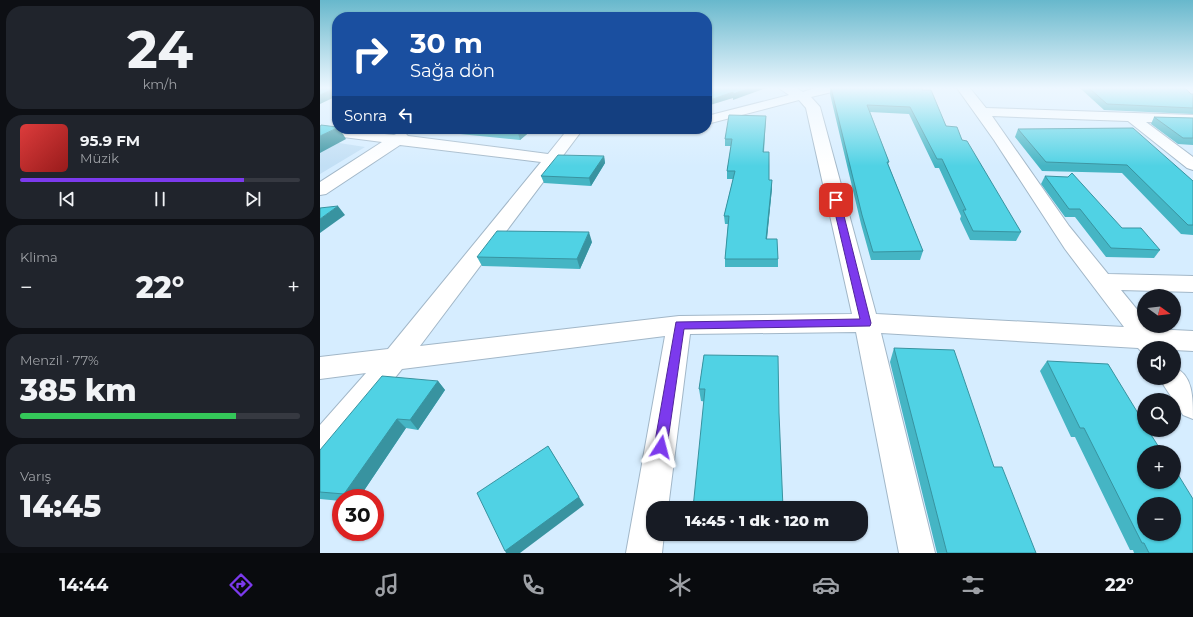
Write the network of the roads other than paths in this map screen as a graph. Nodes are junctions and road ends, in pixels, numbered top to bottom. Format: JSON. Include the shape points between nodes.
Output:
{"nodes":[{"id":1,"x":727,"y":114,"type":"edge"},
{"id":2,"x":816,"y":114,"type":"edge"},
{"id":3,"x":984,"y":114,"type":"edge"},
{"id":4,"x":1049,"y":114,"type":"edge"},
{"id":5,"x":1130,"y":116,"type":"junction"},
{"id":6,"x":712,"y":118,"type":"edge"},
{"id":7,"x":1193,"y":119,"type":"edge"},
{"id":8,"x":320,"y":130,"type":"edge"},
{"id":9,"x":332,"y":132,"type":"edge"},
{"id":10,"x":350,"y":134,"type":"edge"},
{"id":11,"x":405,"y":134,"type":"edge"},
{"id":12,"x":572,"y":134,"type":"edge"},
{"id":13,"x":396,"y":140,"type":"junction"},
{"id":14,"x":552,"y":159,"type":"junction"},
{"id":15,"x":1193,"y":165,"type":"edge"},
{"id":16,"x":320,"y":190,"type":"edge"},
{"id":17,"x":1101,"y":282,"type":"junction"},
{"id":18,"x":1193,"y":284,"type":"edge"},
{"id":19,"x":866,"y":323,"type":"junction"},
{"id":20,"x":679,"y":325,"type":"junction"},
{"id":21,"x":1146,"y":341,"type":"edge"},
{"id":22,"x":1193,"y":341,"type":"edge"},
{"id":23,"x":1137,"y":342,"type":"edge"},
{"id":24,"x":1181,"y":342,"type":"edge"},
{"id":25,"x":395,"y":359,"type":"junction"},
{"id":26,"x":320,"y":368,"type":"edge"},
{"id":27,"x":1178,"y":385,"type":"edge"},
{"id":28,"x":1193,"y":406,"type":"edge"},
{"id":29,"x":320,"y":447,"type":"edge"},
{"id":30,"x":644,"y":553,"type":"edge"},
{"id":31,"x":917,"y":553,"type":"edge"}],
"edges":[{"from":1,"to":6,"type":"street"},
{"from":2,"to":19,"type":"street"},
{"from":3,"to":17,"type":"street","via":[[1062,230]]},
{"from":4,"to":5,"type":"street"},
{"from":5,"to":7,"type":"street"},
{"from":5,"to":15,"type":"street"},
{"from":8,"to":9,"type":"street"},
{"from":10,"to":13,"type":"street"},
{"from":11,"to":13,"type":"street"},
{"from":12,"to":14,"type":"street"},
{"from":13,"to":14,"type":"street"},
{"from":13,"to":16,"type":"street"},
{"from":14,"to":25,"type":"street"},
{"from":17,"to":18,"type":"street"},
{"from":17,"to":21,"type":"street"},
{"from":19,"to":20,"type":"street"},
{"from":19,"to":23,"type":"street"},
{"from":19,"to":31,"type":"street"},
{"from":20,"to":25,"type":"street"},
{"from":20,"to":30,"type":"street"},
{"from":22,"to":24,"type":"street"},
{"from":25,"to":26,"type":"street"},
{"from":25,"to":29,"type":"street"},
{"from":27,"to":28,"type":"street"}]}
